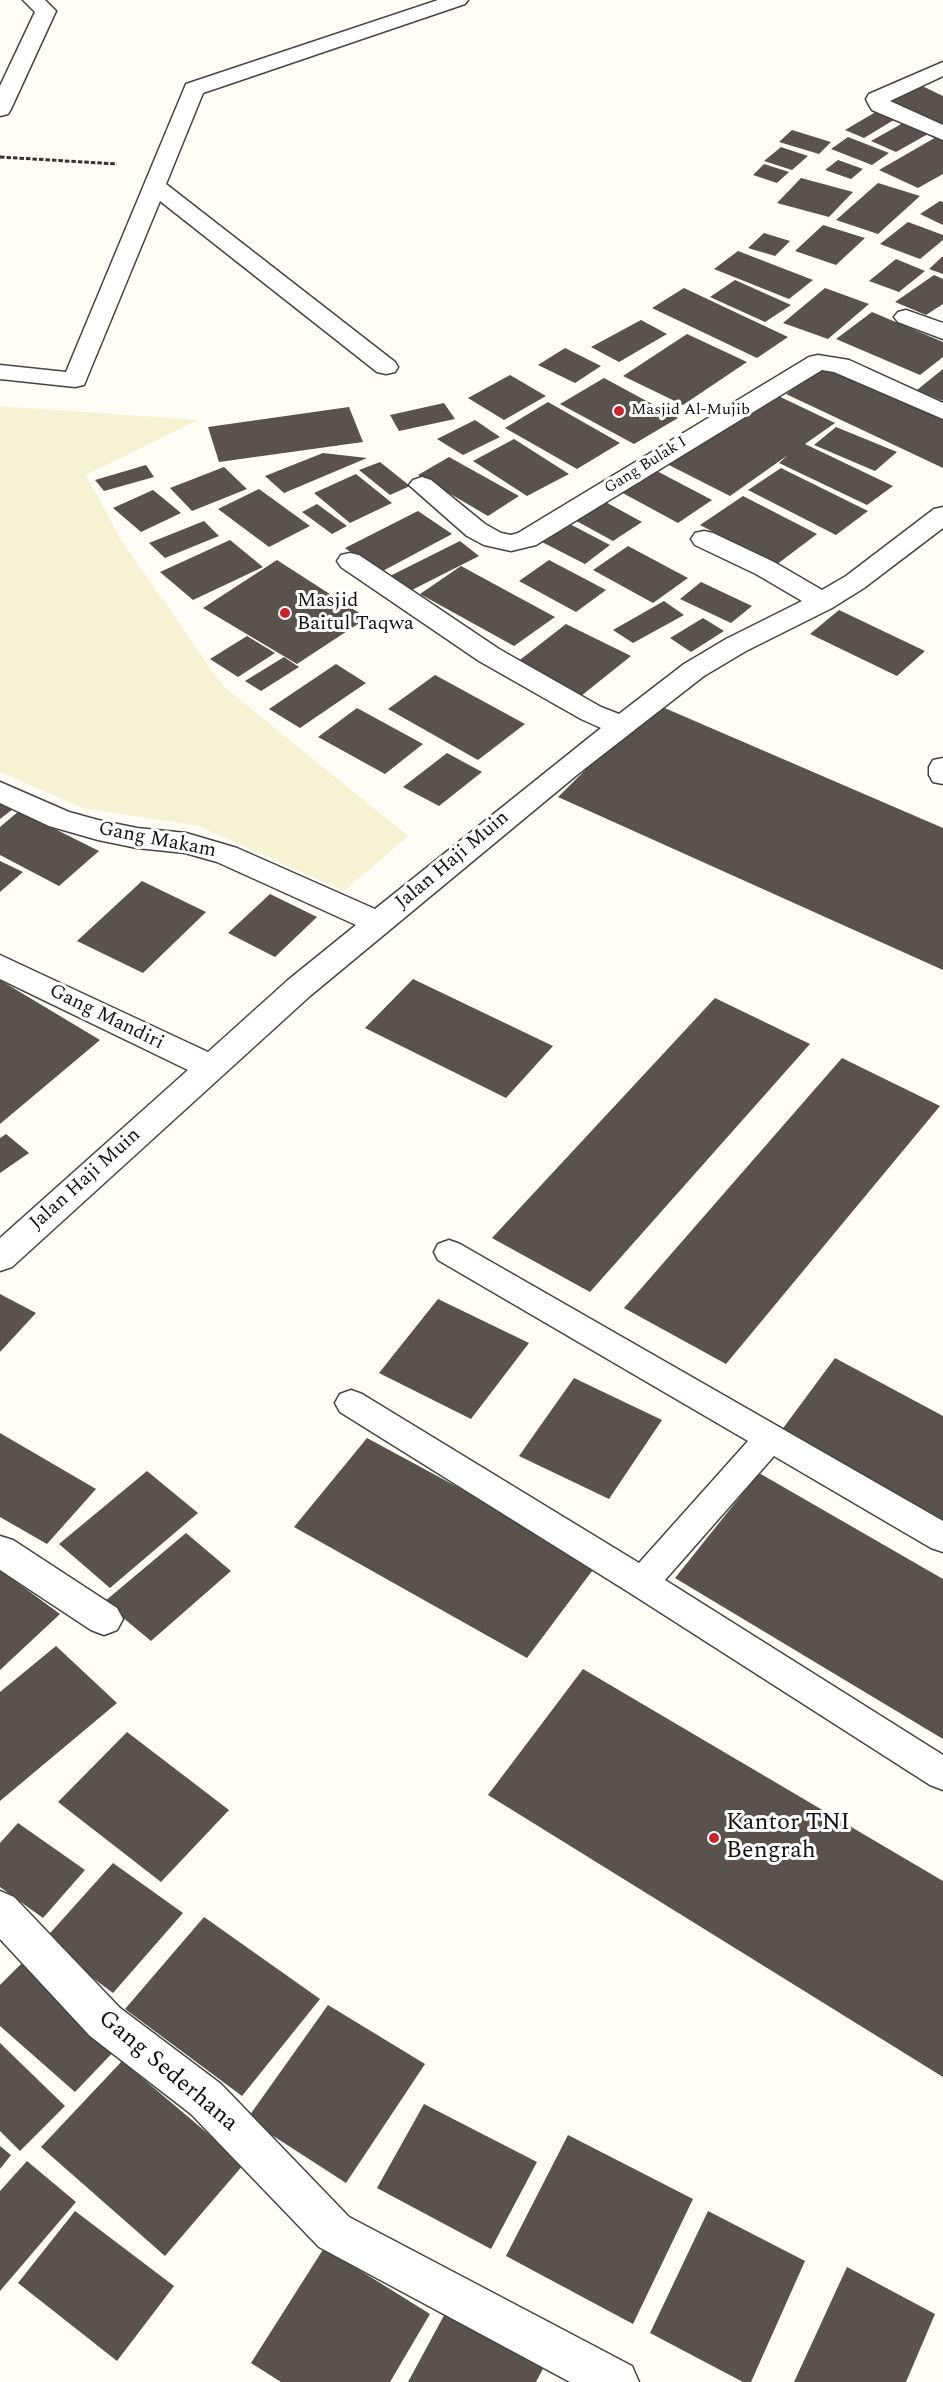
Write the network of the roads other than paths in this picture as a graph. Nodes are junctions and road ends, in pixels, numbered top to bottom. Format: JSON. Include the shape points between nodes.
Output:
{"nodes":[{"id":1,"x":33,"y":0,"type":"edge"},
{"id":2,"x":458,"y":0,"type":"edge"},
{"id":3,"x":943,"y":68,"type":"edge"},
{"id":4,"x":0,"y":109,"type":"edge"},
{"id":5,"x":943,"y":134,"type":"edge"},
{"id":6,"x":159,"y":176,"type":"junction"},
{"id":7,"x":906,"y":317,"type":"dead end"},
{"id":8,"x":943,"y":332,"type":"edge"},
{"id":9,"x":386,"y":367,"type":"dead end"},
{"id":10,"x":0,"y":372,"type":"edge"},
{"id":11,"x":943,"y":412,"type":"edge"},
{"id":12,"x":422,"y":485,"type":"dead end"},
{"id":13,"x":943,"y":515,"type":"edge"},
{"id":14,"x":704,"y":540,"type":"dead end"},
{"id":15,"x":350,"y":561,"type":"dead end"},
{"id":16,"x":822,"y":602,"type":"junction"},
{"id":17,"x":622,"y":726,"type":"junction"},
{"id":18,"x":943,"y":767,"type":"edge"},
{"id":19,"x":943,"y":775,"type":"edge"},
{"id":20,"x":0,"y":792,"type":"edge"},
{"id":21,"x":378,"y":923,"type":"junction"},
{"id":22,"x":0,"y":966,"type":"edge"},
{"id":23,"x":213,"y":1066,"type":"junction"},
{"id":24,"x":449,"y":1252,"type":"dead end"},
{"id":25,"x":0,"y":1258,"type":"edge"},
{"id":26,"x":351,"y":1403,"type":"dead end"},
{"id":27,"x":770,"y":1439,"type":"junction"},
{"id":28,"x":943,"y":1538,"type":"edge"},
{"id":29,"x":0,"y":1551,"type":"edge"},
{"id":30,"x":642,"y":1583,"type":"junction"},
{"id":31,"x":104,"y":1619,"type":"dead end"},
{"id":32,"x":943,"y":1774,"type":"edge"},
{"id":33,"x":0,"y":1910,"type":"edge"},
{"id":34,"x":616,"y":2382,"type":"edge"}],
"edges":[{"from":1,"to":4,"type":"street","via":[[46,11]]},
{"from":2,"to":6,"type":"street","via":[[194,90]]},
{"from":3,"to":5,"type":"street","via":[[878,99],[880,105]]},
{"from":6,"to":9,"type":"street"},
{"from":6,"to":10,"type":"street","via":[[75,380]]},
{"from":7,"to":8,"type":"street"},
{"from":11,"to":12,"type":"street","name":"Gang Bulak I","via":[[840,365],[818,362],[527,539],[511,543],[476,530]]},
{"from":13,"to":16,"type":"street","name":"Jalan Haji Muin"},
{"from":14,"to":16,"type":"street","via":[[765,568]]},
{"from":15,"to":17,"type":"street","via":[[489,655],[591,713]]},
{"from":16,"to":17,"type":"street","name":"Jalan Haji Muin","via":[[694,670]]},
{"from":17,"to":21,"type":"street","name":"Jalan Haji Muin"},
{"from":18,"to":19,"type":"street"},
{"from":20,"to":21,"type":"street","name":"Gang Makam","via":[[59,819],[98,830],[186,843],[227,855]]},
{"from":21,"to":23,"type":"street","name":"Jalan Haji Muin"},
{"from":22,"to":23,"type":"street","name":"Gang Mandiri"},
{"from":23,"to":25,"type":"street","name":"Jalan Haji Muin"},
{"from":24,"to":27,"type":"lane"},
{"from":26,"to":30,"type":"lane"},
{"from":27,"to":28,"type":"lane"},
{"from":27,"to":30,"type":"lane"},
{"from":29,"to":31,"type":"street"},
{"from":30,"to":32,"type":"lane"},
{"from":33,"to":34,"type":"street","name":"Gang Sederhana","via":[[105,2022],[206,2098],[334,2232]]}]}
